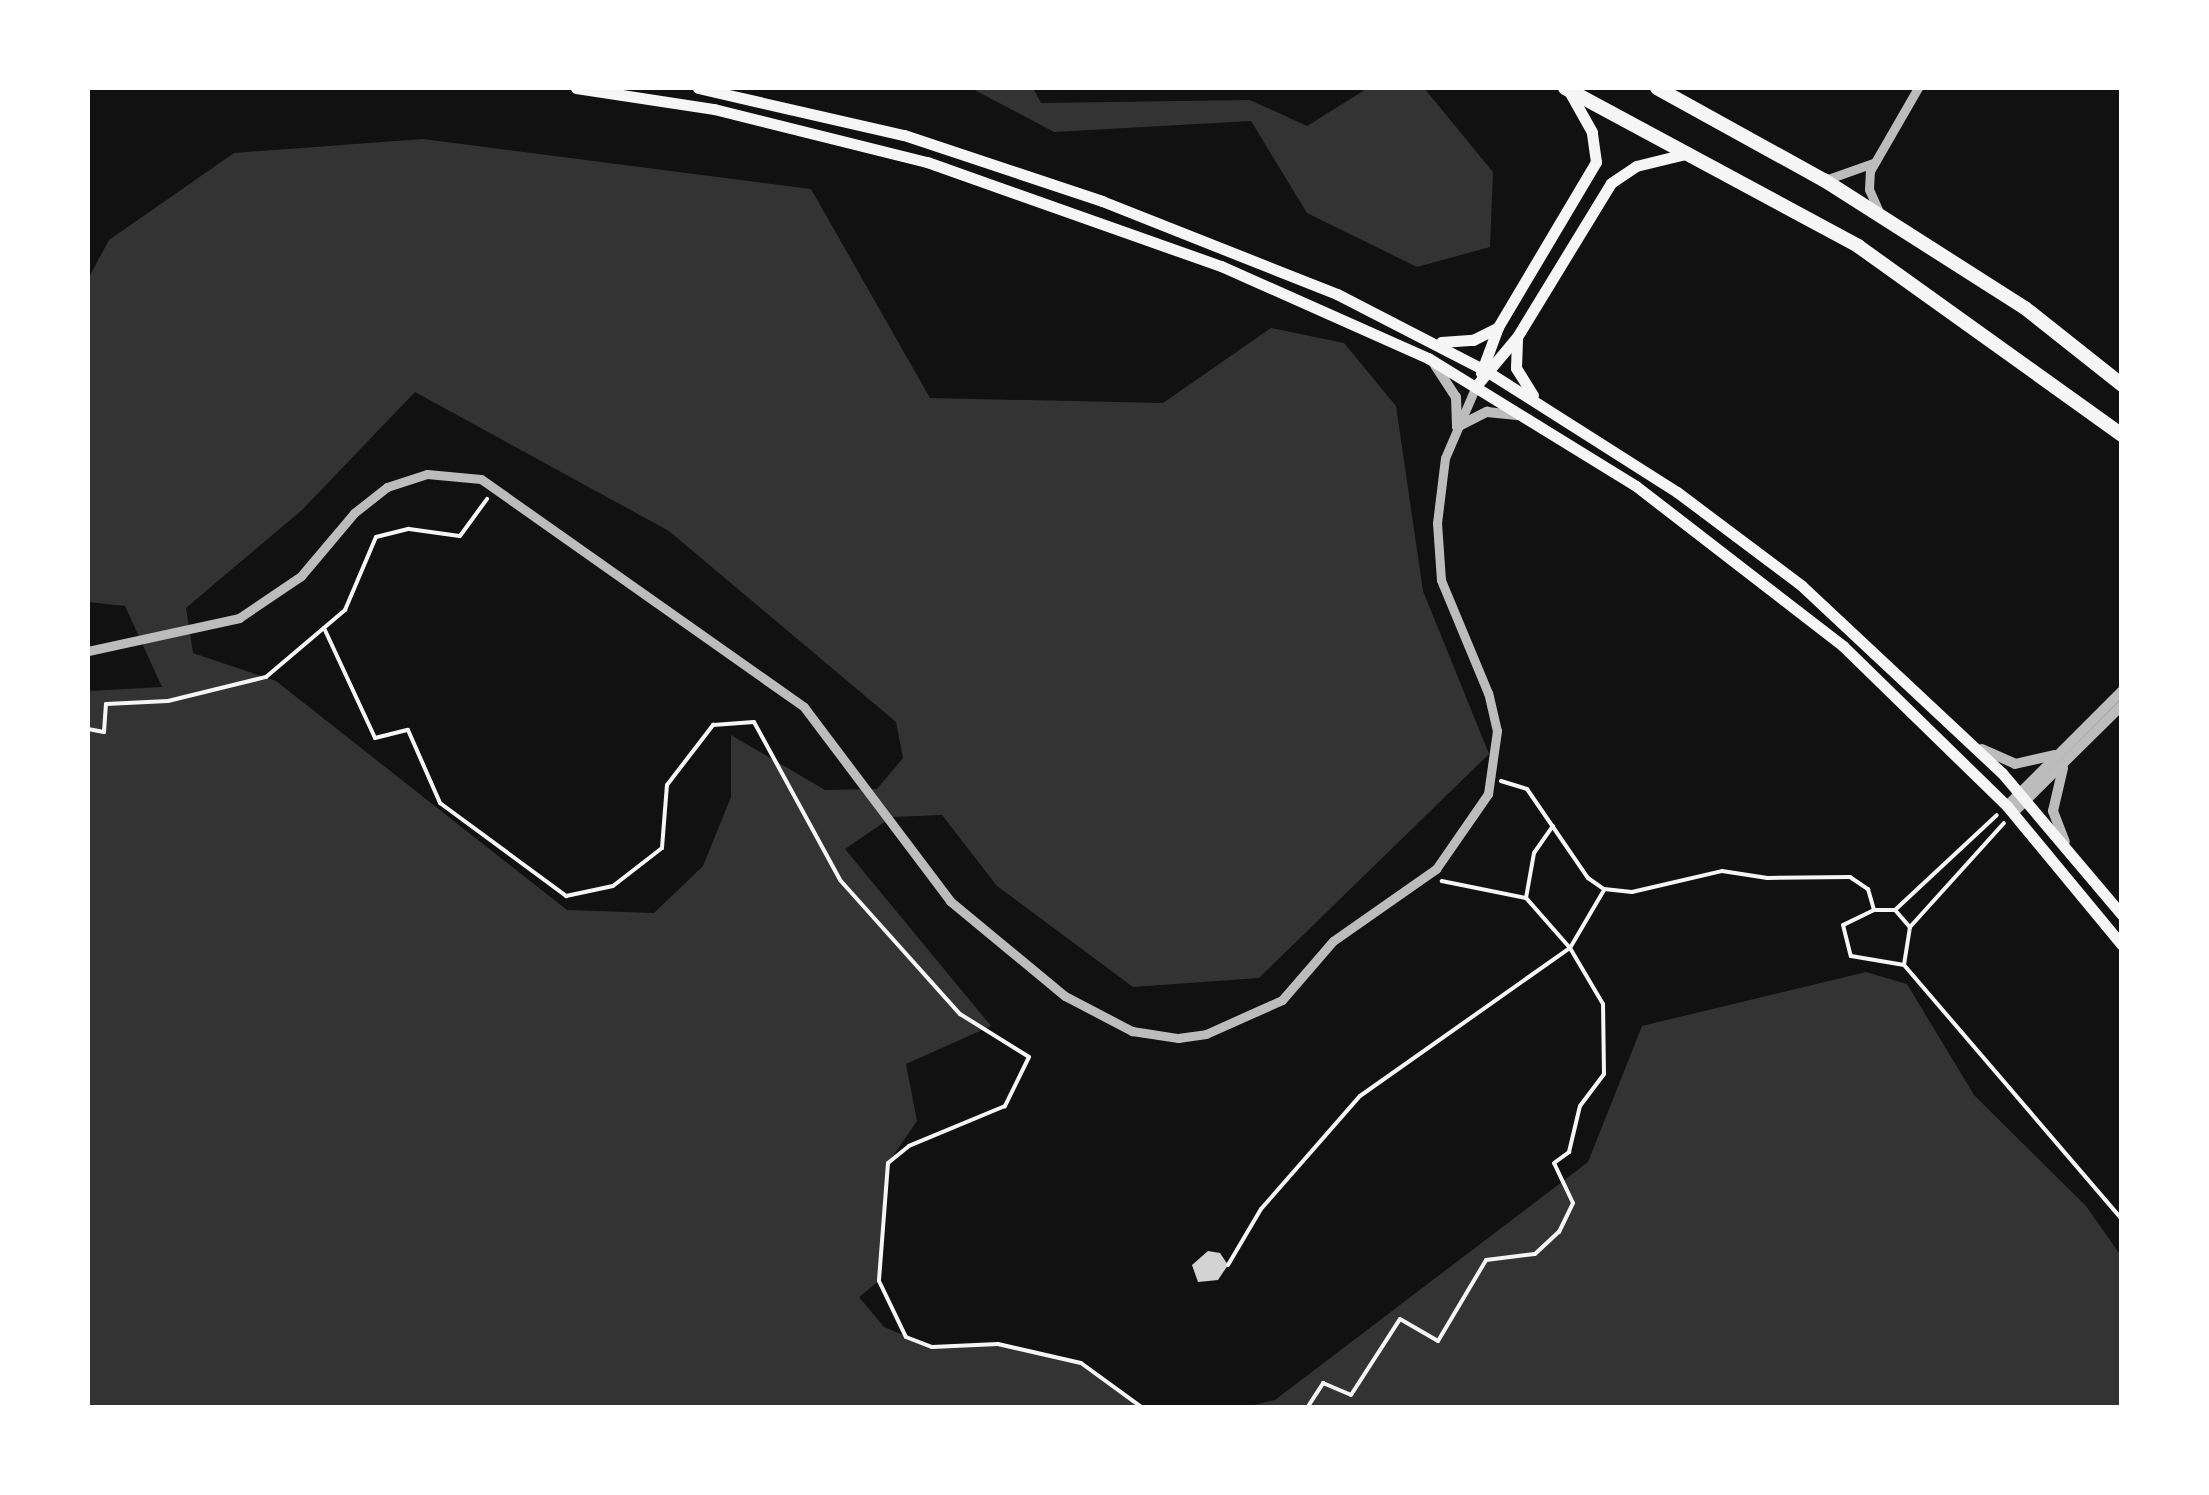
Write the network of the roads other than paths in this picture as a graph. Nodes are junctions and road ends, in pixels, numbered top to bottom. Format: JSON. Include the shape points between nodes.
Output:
{"nodes":[{"id":1,"x":576,"y":88,"type":"edge"},
{"id":2,"x":698,"y":88,"type":"edge"},
{"id":3,"x":1565,"y":88,"type":"edge"},
{"id":4,"x":1657,"y":88,"type":"edge"},
{"id":5,"x":1918,"y":88,"type":"edge"},
{"id":6,"x":1699,"y":156,"type":"junction"},
{"id":7,"x":1875,"y":160,"type":"junction"},
{"id":8,"x":1824,"y":180,"type":"junction"},
{"id":9,"x":1882,"y":216,"type":"junction"},
{"id":10,"x":1498,"y":327,"type":"junction"},
{"id":11,"x":1518,"y":337,"type":"junction"},
{"id":12,"x":1432,"y":340,"type":"junction"},
{"id":13,"x":1428,"y":358,"type":"junction"},
{"id":14,"x":1485,"y":371,"type":"junction"},
{"id":15,"x":1476,"y":386,"type":"junction"},
{"id":16,"x":2122,"y":386,"type":"edge"},
{"id":17,"x":1543,"y":405,"type":"junction"},
{"id":18,"x":1533,"y":420,"type":"junction"},
{"id":19,"x":1458,"y":427,"type":"junction"},
{"id":20,"x":2122,"y":435,"type":"edge"},
{"id":21,"x":88,"y":650,"type":"edge"},
{"id":22,"x":2122,"y":691,"type":"edge"},
{"id":23,"x":2122,"y":705,"type":"edge"},
{"id":24,"x":1971,"y":742,"type":"junction"},
{"id":25,"x":2066,"y":753,"type":"junction"},
{"id":26,"x":2024,"y":796,"type":"junction"},
{"id":27,"x":2010,"y":809,"type":"junction"},
{"id":28,"x":2068,"y":847,"type":"junction"},
{"id":29,"x":2122,"y":915,"type":"edge"},
{"id":30,"x":2122,"y":945,"type":"edge"}],
"edges":[{"from":1,"to":13,"type":"main road","via":[[730,112],[927,162],[1221,266]]},
{"from":2,"to":12,"type":"main road","via":[[814,111],[1000,165],[1270,265]]},
{"from":3,"to":6,"type":"main road"},
{"from":3,"to":10,"type":"main road","via":[[1592,132],[1596,162]]},
{"from":4,"to":8,"type":"main road"},
{"from":5,"to":7,"type":"street"},
{"from":6,"to":11,"type":"main road","via":[[1650,160],[1611,184]]},
{"from":6,"to":20,"type":"main road","via":[[1858,246]]},
{"from":7,"to":8,"type":"street","via":[[1850,176]]},
{"from":7,"to":9,"type":"street","via":[[1868,188]]},
{"from":8,"to":9,"type":"main road"},
{"from":9,"to":16,"type":"main road","via":[[2025,308]]},
{"from":10,"to":12,"type":"main road","via":[[1458,344]]},
{"from":10,"to":14,"type":"main road"},
{"from":11,"to":14,"type":"main road"},
{"from":11,"to":17,"type":"main road","via":[[1516,368]]},
{"from":12,"to":14,"type":"main road"},
{"from":13,"to":15,"type":"main road"},
{"from":13,"to":19,"type":"street","via":[[1456,397]]},
{"from":14,"to":15,"type":"main road"},
{"from":14,"to":17,"type":"main road"},
{"from":15,"to":18,"type":"main road"},
{"from":15,"to":19,"type":"street"},
{"from":17,"to":24,"type":"main road","via":[[1677,492],[1802,586]]},
{"from":18,"to":19,"type":"street","via":[[1487,412]]},
{"from":18,"to":27,"type":"main road","via":[[1728,551],[1843,646]]},
{"from":19,"to":21,"type":"street","via":[[1438,494],[1438,554],[1451,610],[1488,693],[1497,731],[1492,781],[1463,838],[1422,879],[1334,941],[1265,1012],[1178,1038],[1132,1030],[1065,996],[974,925],[865,781],[778,684],[496,487],[454,474],[387,487],[354,512],[302,576],[239,618]]},
{"from":22,"to":25,"type":"street"},
{"from":23,"to":25,"type":"street"},
{"from":24,"to":25,"type":"street","via":[[2015,764]]},
{"from":24,"to":26,"type":"main road"},
{"from":25,"to":26,"type":"street"},
{"from":25,"to":28,"type":"street","via":[[2053,811]]},
{"from":26,"to":27,"type":"street"},
{"from":26,"to":28,"type":"main road"},
{"from":27,"to":30,"type":"main road"},
{"from":28,"to":29,"type":"main road"}]}
